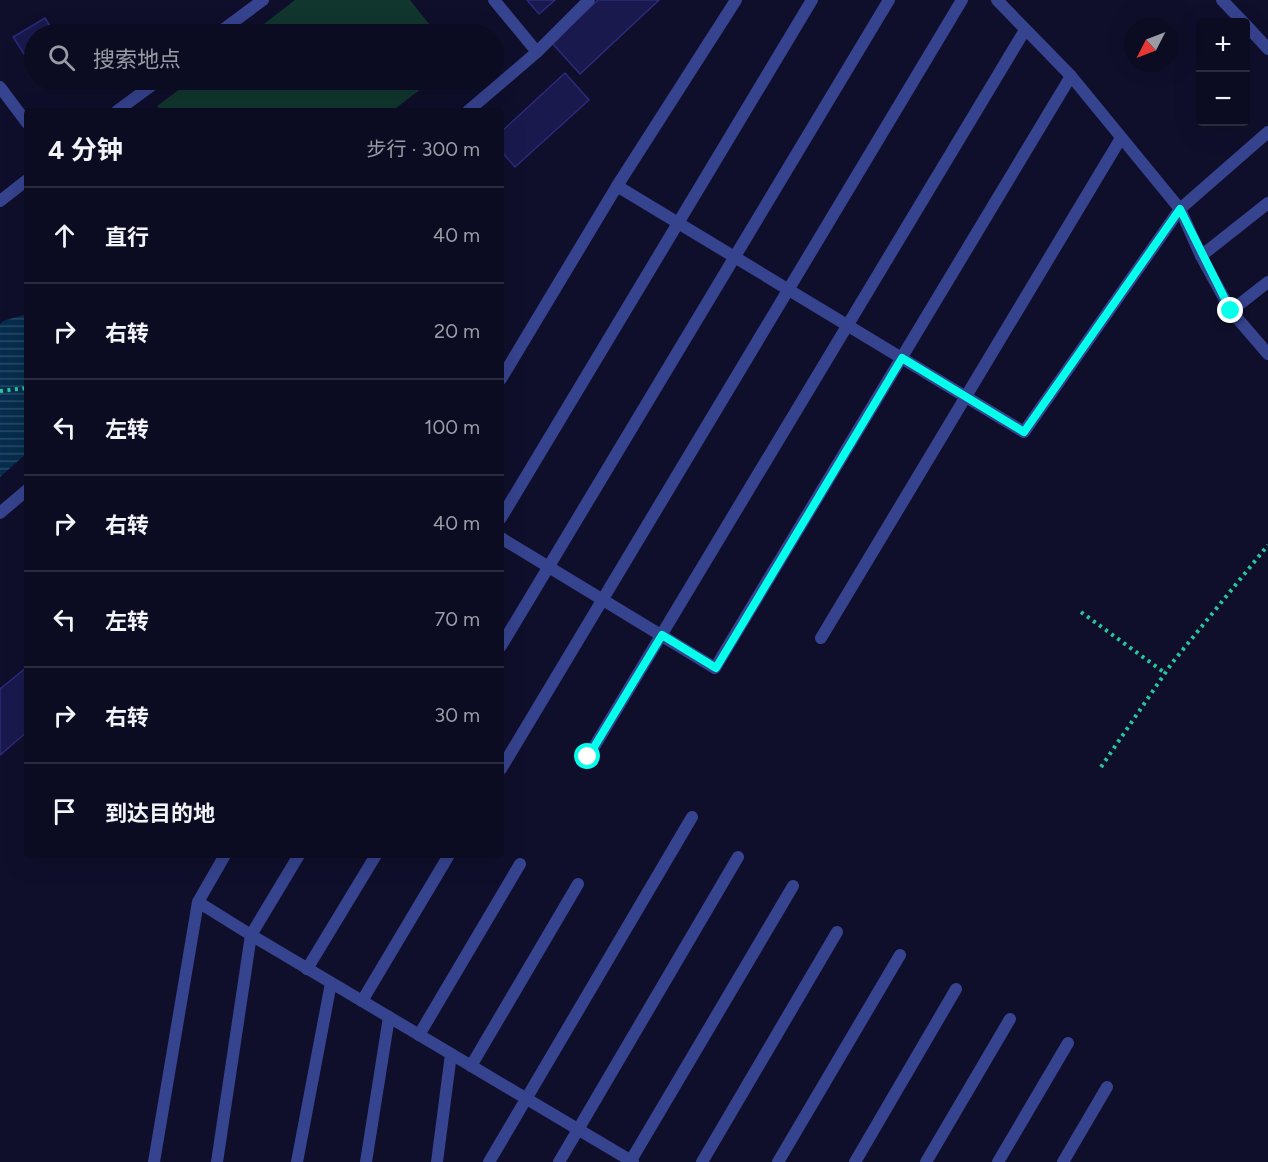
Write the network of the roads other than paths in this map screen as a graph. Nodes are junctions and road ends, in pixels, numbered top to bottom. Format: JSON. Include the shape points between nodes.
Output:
{"nodes":[{"id":1,"x":263,"y":0,"type":"edge"},
{"id":2,"x":494,"y":0,"type":"edge"},
{"id":3,"x":589,"y":0,"type":"edge"},
{"id":4,"x":736,"y":0,"type":"edge"},
{"id":5,"x":812,"y":0,"type":"edge"},
{"id":6,"x":889,"y":0,"type":"edge"},
{"id":7,"x":962,"y":0,"type":"edge"},
{"id":8,"x":997,"y":0,"type":"edge"},
{"id":9,"x":1222,"y":0,"type":"edge"},
{"id":10,"x":1238,"y":18,"type":"edge"},
{"id":11,"x":231,"y":24,"type":"edge"},
{"id":12,"x":1025,"y":30,"type":"junction"},
{"id":13,"x":1250,"y":30,"type":"edge"},
{"id":14,"x":1268,"y":48,"type":"edge"},
{"id":15,"x":537,"y":52,"type":"junction"},
{"id":16,"x":1071,"y":76,"type":"junction"},
{"id":17,"x":504,"y":80,"type":"edge"},
{"id":18,"x":0,"y":87,"type":"edge"},
{"id":19,"x":145,"y":90,"type":"edge"},
{"id":20,"x":493,"y":90,"type":"edge"},
{"id":21,"x":121,"y":108,"type":"edge"},
{"id":22,"x":472,"y":108,"type":"edge"},
{"id":23,"x":24,"y":119,"type":"edge"},
{"id":24,"x":1268,"y":132,"type":"edge"},
{"id":25,"x":1121,"y":138,"type":"junction"},
{"id":26,"x":24,"y":182,"type":"edge"},
{"id":27,"x":617,"y":186,"type":"junction"},
{"id":28,"x":0,"y":201,"type":"edge"},
{"id":29,"x":1268,"y":203,"type":"edge"},
{"id":30,"x":1180,"y":209,"type":"junction"},
{"id":31,"x":679,"y":223,"type":"junction"},
{"id":32,"x":1201,"y":255,"type":"junction"},
{"id":33,"x":735,"y":257,"type":"junction"},
{"id":34,"x":1268,"y":282,"type":"edge"},
{"id":35,"x":789,"y":289,"type":"junction"},
{"id":36,"x":1231,"y":311,"type":"junction"},
{"id":37,"x":848,"y":325,"type":"junction"},
{"id":38,"x":1268,"y":354,"type":"edge"},
{"id":39,"x":902,"y":358,"type":"junction"},
{"id":40,"x":504,"y":374,"type":"edge"},
{"id":41,"x":966,"y":397,"type":"junction"},
{"id":42,"x":24,"y":493,"type":"edge"},
{"id":43,"x":0,"y":513,"type":"edge"},
{"id":44,"x":504,"y":513,"type":"edge"},
{"id":45,"x":504,"y":540,"type":"edge"},
{"id":46,"x":549,"y":567,"type":"junction"},
{"id":47,"x":603,"y":599,"type":"junction"},
{"id":48,"x":662,"y":635,"type":"junction"},
{"id":49,"x":821,"y":638,"type":"dead end"},
{"id":50,"x":504,"y":641,"type":"edge"},
{"id":51,"x":588,"y":757,"type":"dead end"},
{"id":52,"x":504,"y":764,"type":"edge"},
{"id":53,"x":692,"y":817,"type":"dead end"},
{"id":54,"x":738,"y":857,"type":"dead end"},
{"id":55,"x":223,"y":858,"type":"edge"},
{"id":56,"x":297,"y":858,"type":"edge"},
{"id":57,"x":374,"y":858,"type":"edge"},
{"id":58,"x":447,"y":858,"type":"edge"},
{"id":59,"x":520,"y":864,"type":"dead end"},
{"id":60,"x":578,"y":884,"type":"dead end"},
{"id":61,"x":793,"y":886,"type":"dead end"},
{"id":62,"x":198,"y":902,"type":"junction"},
{"id":63,"x":837,"y":932,"type":"dead end"},
{"id":64,"x":251,"y":935,"type":"junction"},
{"id":65,"x":900,"y":955,"type":"dead end"},
{"id":66,"x":307,"y":969,"type":"junction"},
{"id":67,"x":331,"y":983,"type":"junction"},
{"id":68,"x":956,"y":989,"type":"dead end"},
{"id":69,"x":362,"y":1001,"type":"junction"},
{"id":70,"x":389,"y":1017,"type":"junction"},
{"id":71,"x":1010,"y":1019,"type":"dead end"},
{"id":72,"x":419,"y":1035,"type":"junction"},
{"id":73,"x":1068,"y":1043,"type":"dead end"},
{"id":74,"x":451,"y":1054,"type":"junction"},
{"id":75,"x":471,"y":1066,"type":"junction"},
{"id":76,"x":1107,"y":1087,"type":"dead end"},
{"id":77,"x":526,"y":1099,"type":"junction"},
{"id":78,"x":578,"y":1130,"type":"junction"},
{"id":79,"x":154,"y":1162,"type":"edge"},
{"id":80,"x":217,"y":1162,"type":"edge"},
{"id":81,"x":297,"y":1162,"type":"edge"},
{"id":82,"x":366,"y":1162,"type":"edge"},
{"id":83,"x":437,"y":1162,"type":"edge"},
{"id":84,"x":489,"y":1162,"type":"edge"},
{"id":85,"x":559,"y":1162,"type":"edge"},
{"id":86,"x":632,"y":1162,"type":"edge"},
{"id":87,"x":702,"y":1162,"type":"edge"},
{"id":88,"x":778,"y":1162,"type":"edge"},
{"id":89,"x":855,"y":1162,"type":"edge"},
{"id":90,"x":926,"y":1162,"type":"edge"},
{"id":91,"x":998,"y":1162,"type":"edge"},
{"id":92,"x":1063,"y":1162,"type":"edge"}],
"edges":[{"from":1,"to":11,"type":"street"},
{"from":2,"to":15,"type":"street"},
{"from":3,"to":15,"type":"street"},
{"from":4,"to":27,"type":"street"},
{"from":5,"to":31,"type":"street"},
{"from":6,"to":33,"type":"street"},
{"from":7,"to":35,"type":"street"},
{"from":8,"to":12,"type":"street"},
{"from":9,"to":10,"type":"street"},
{"from":12,"to":16,"type":"street"},
{"from":12,"to":37,"type":"street"},
{"from":13,"to":14,"type":"street"},
{"from":15,"to":17,"type":"street"},
{"from":16,"to":25,"type":"street"},
{"from":16,"to":39,"type":"street"},
{"from":18,"to":23,"type":"street"},
{"from":19,"to":21,"type":"street"},
{"from":20,"to":22,"type":"street"},
{"from":24,"to":30,"type":"street"},
{"from":25,"to":30,"type":"street"},
{"from":25,"to":41,"type":"street"},
{"from":26,"to":28,"type":"street"},
{"from":27,"to":31,"type":"street"},
{"from":27,"to":40,"type":"street"},
{"from":29,"to":32,"type":"street"},
{"from":30,"to":32,"type":"street"},
{"from":30,"to":41,"type":"street","via":[[1024,432]]},
{"from":31,"to":33,"type":"street"},
{"from":31,"to":44,"type":"street"},
{"from":32,"to":36,"type":"street"},
{"from":33,"to":35,"type":"street"},
{"from":33,"to":46,"type":"street"},
{"from":34,"to":36,"type":"street"},
{"from":35,"to":37,"type":"street"},
{"from":35,"to":47,"type":"street"},
{"from":36,"to":38,"type":"street"},
{"from":37,"to":39,"type":"street"},
{"from":37,"to":48,"type":"street"},
{"from":39,"to":41,"type":"street"},
{"from":39,"to":48,"type":"street","via":[[716,668]]},
{"from":41,"to":49,"type":"street"},
{"from":42,"to":43,"type":"street"},
{"from":45,"to":46,"type":"street"},
{"from":46,"to":47,"type":"street"},
{"from":46,"to":50,"type":"street"},
{"from":47,"to":48,"type":"street"},
{"from":47,"to":52,"type":"street"},
{"from":48,"to":51,"type":"street"},
{"from":53,"to":77,"type":"street"},
{"from":54,"to":78,"type":"street"},
{"from":55,"to":62,"type":"street"},
{"from":56,"to":64,"type":"street"},
{"from":57,"to":66,"type":"street"},
{"from":58,"to":69,"type":"street"},
{"from":59,"to":72,"type":"street"},
{"from":60,"to":75,"type":"street"},
{"from":61,"to":86,"type":"street"},
{"from":62,"to":64,"type":"street"},
{"from":62,"to":79,"type":"street"},
{"from":63,"to":87,"type":"street"},
{"from":64,"to":66,"type":"street"},
{"from":64,"to":80,"type":"street"},
{"from":65,"to":88,"type":"street"},
{"from":66,"to":67,"type":"street"},
{"from":67,"to":69,"type":"street"},
{"from":67,"to":81,"type":"street"},
{"from":68,"to":89,"type":"street"},
{"from":69,"to":70,"type":"street"},
{"from":70,"to":72,"type":"street"},
{"from":70,"to":82,"type":"street"},
{"from":71,"to":90,"type":"street"},
{"from":72,"to":74,"type":"street"},
{"from":73,"to":91,"type":"street"},
{"from":74,"to":75,"type":"street"},
{"from":74,"to":83,"type":"street"},
{"from":75,"to":77,"type":"street"},
{"from":76,"to":92,"type":"street"},
{"from":77,"to":78,"type":"street"},
{"from":77,"to":84,"type":"street"},
{"from":78,"to":85,"type":"street"},
{"from":78,"to":86,"type":"street"}]}
